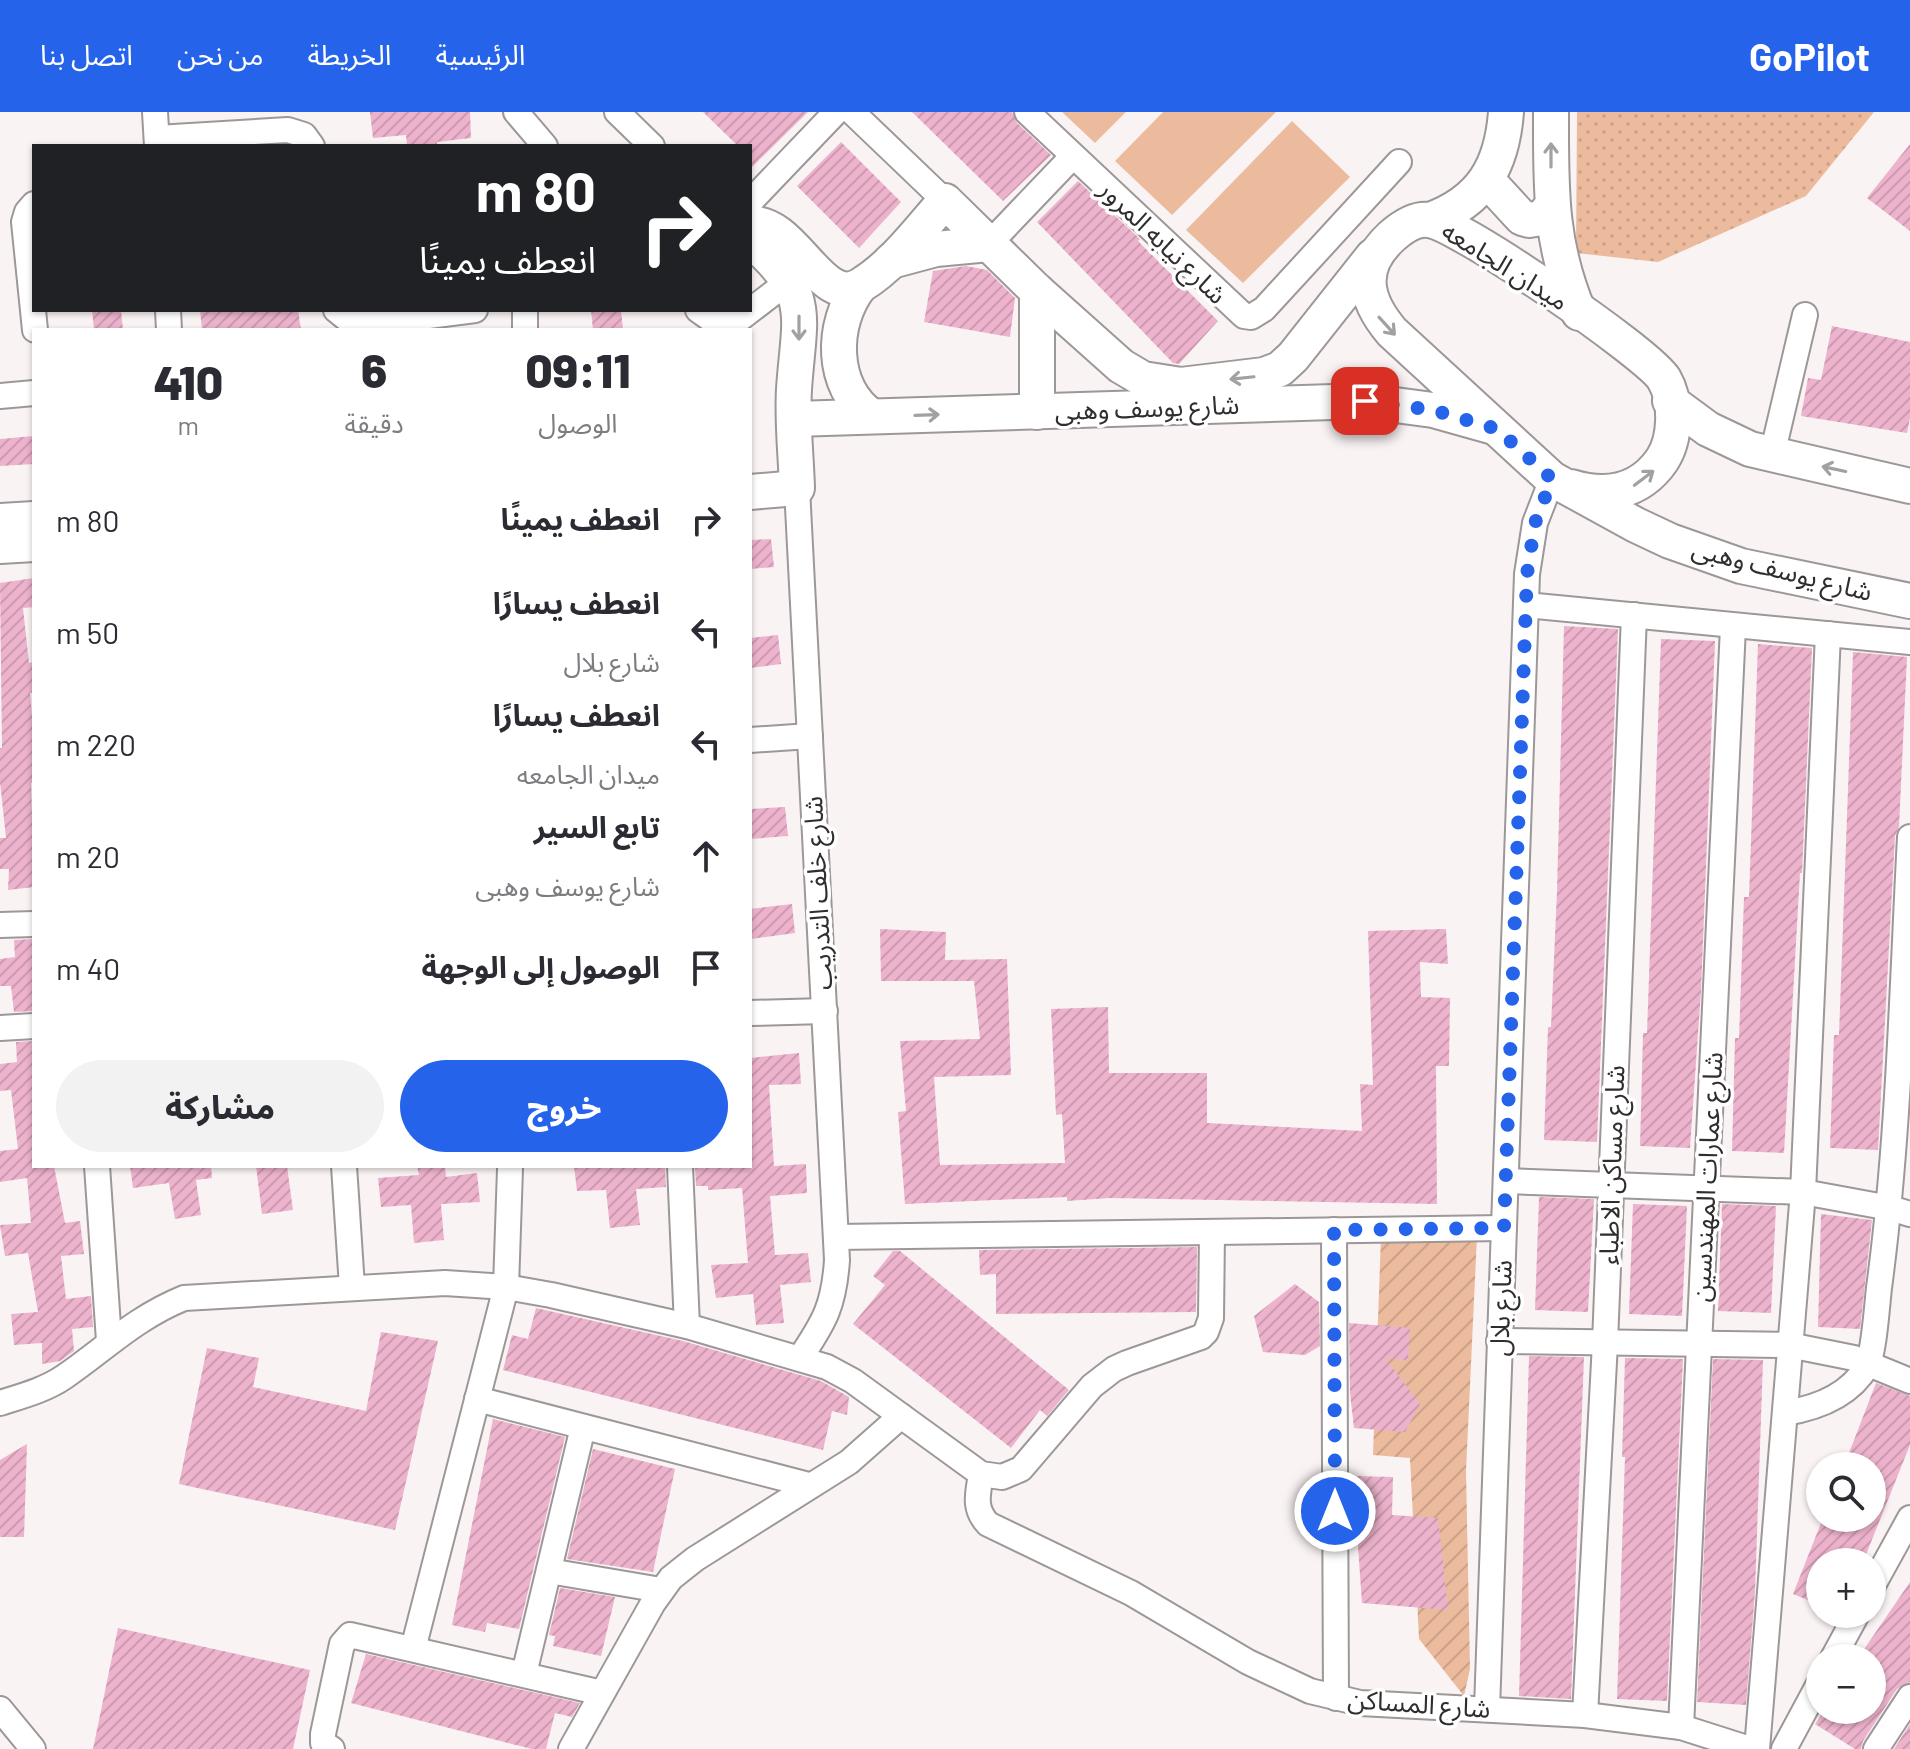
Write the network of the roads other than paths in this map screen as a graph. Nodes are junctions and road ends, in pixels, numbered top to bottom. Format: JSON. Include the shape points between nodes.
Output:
{"nodes":[{"id":1,"x":155,"y":112,"type":"edge"},
{"id":2,"x":516,"y":112,"type":"edge"},
{"id":3,"x":617,"y":112,"type":"edge"},
{"id":4,"x":836,"y":112,"type":"edge"},
{"id":5,"x":852,"y":112,"type":"edge"},
{"id":6,"x":1027,"y":112,"type":"edge"},
{"id":7,"x":1506,"y":112,"type":"edge"},
{"id":8,"x":1551,"y":112,"type":"edge"},
{"id":9,"x":157,"y":142,"type":"edge"},
{"id":10,"x":640,"y":142,"type":"edge"},
{"id":11,"x":311,"y":144,"type":"edge"},
{"id":12,"x":543,"y":144,"type":"edge"},
{"id":13,"x":1073,"y":156,"type":"junction"},
{"id":14,"x":1399,"y":162,"type":"dead end"},
{"id":15,"x":1487,"y":180,"type":"junction"},
{"id":16,"x":752,"y":200,"type":"edge"},
{"id":17,"x":945,"y":201,"type":"junction"},
{"id":18,"x":32,"y":206,"type":"edge"},
{"id":19,"x":1551,"y":207,"type":"junction"},
{"id":20,"x":1430,"y":220,"type":"junction"},
{"id":21,"x":752,"y":224,"type":"edge"},
{"id":22,"x":752,"y":242,"type":"edge"},
{"id":23,"x":989,"y":244,"type":"junction"},
{"id":24,"x":1375,"y":252,"type":"junction"},
{"id":25,"x":890,"y":262,"type":"junction"},
{"id":26,"x":789,"y":281,"type":"junction"},
{"id":27,"x":859,"y":287,"type":"junction"},
{"id":28,"x":1037,"y":291,"type":"junction"},
{"id":29,"x":32,"y":301,"type":"edge"},
{"id":30,"x":752,"y":309,"type":"edge"},
{"id":31,"x":338,"y":312,"type":"edge"},
{"id":32,"x":459,"y":312,"type":"edge"},
{"id":33,"x":701,"y":312,"type":"edge"},
{"id":34,"x":749,"y":312,"type":"edge"},
{"id":35,"x":1579,"y":313,"type":"junction"},
{"id":36,"x":1805,"y":315,"type":"dead end"},
{"id":37,"x":1280,"y":369,"type":"junction"},
{"id":38,"x":32,"y":393,"type":"edge"},
{"id":39,"x":0,"y":396,"type":"edge"},
{"id":40,"x":1670,"y":401,"type":"junction"},
{"id":41,"x":1286,"y":403,"type":"junction"},
{"id":42,"x":1037,"y":412,"type":"junction"},
{"id":43,"x":871,"y":416,"type":"junction"},
{"id":44,"x":794,"y":419,"type":"junction"},
{"id":45,"x":1497,"y":429,"type":"junction"},
{"id":46,"x":1772,"y":455,"type":"junction"},
{"id":47,"x":752,"y":470,"type":"edge"},
{"id":48,"x":797,"y":478,"type":"junction"},
{"id":49,"x":1561,"y":483,"type":"junction"},
{"id":50,"x":1910,"y":486,"type":"edge"},
{"id":51,"x":752,"y":491,"type":"edge"},
{"id":52,"x":32,"y":519,"type":"edge"},
{"id":53,"x":0,"y":521,"type":"edge"},
{"id":54,"x":32,"y":544,"type":"edge"},
{"id":55,"x":0,"y":546,"type":"edge"},
{"id":56,"x":1910,"y":601,"type":"edge"},
{"id":57,"x":1526,"y":605,"type":"junction"},
{"id":58,"x":1634,"y":615,"type":"junction"},
{"id":59,"x":1733,"y":627,"type":"junction"},
{"id":60,"x":1828,"y":634,"type":"junction"},
{"id":61,"x":1910,"y":642,"type":"edge"},
{"id":62,"x":810,"y":736,"type":"junction"},
{"id":63,"x":752,"y":740,"type":"edge"},
{"id":64,"x":1910,"y":837,"type":"edge"},
{"id":65,"x":1908,"y":923,"type":"edge"},
{"id":66,"x":32,"y":924,"type":"edge"},
{"id":67,"x":0,"y":925,"type":"edge"},
{"id":68,"x":825,"y":1011,"type":"junction"},
{"id":69,"x":752,"y":1013,"type":"edge"},
{"id":70,"x":32,"y":1026,"type":"edge"},
{"id":71,"x":0,"y":1028,"type":"edge"},
{"id":72,"x":97,"y":1168,"type":"edge"},
{"id":73,"x":344,"y":1168,"type":"edge"},
{"id":74,"x":680,"y":1168,"type":"edge"},
{"id":75,"x":510,"y":1169,"type":"dead end"},
{"id":76,"x":1506,"y":1181,"type":"junction"},
{"id":77,"x":1612,"y":1185,"type":"junction"},
{"id":78,"x":1707,"y":1189,"type":"junction"},
{"id":79,"x":1803,"y":1192,"type":"junction"},
{"id":80,"x":1900,"y":1211,"type":"edge"},
{"id":81,"x":1504,"y":1228,"type":"junction"},
{"id":82,"x":1334,"y":1230,"type":"junction"},
{"id":83,"x":1212,"y":1232,"type":"junction"},
{"id":84,"x":836,"y":1237,"type":"junction"},
{"id":85,"x":352,"y":1287,"type":"junction"},
{"id":86,"x":506,"y":1287,"type":"junction"},
{"id":87,"x":687,"y":1326,"type":"junction"},
{"id":88,"x":109,"y":1341,"type":"junction"},
{"id":89,"x":1499,"y":1341,"type":"junction"},
{"id":90,"x":1605,"y":1343,"type":"junction"},
{"id":91,"x":1699,"y":1343,"type":"junction"},
{"id":92,"x":1789,"y":1345,"type":"junction"},
{"id":93,"x":800,"y":1358,"type":"junction"},
{"id":94,"x":1869,"y":1363,"type":"junction"},
{"id":95,"x":1910,"y":1381,"type":"edge"},
{"id":96,"x":477,"y":1399,"type":"junction"},
{"id":97,"x":5,"y":1403,"type":"edge"},
{"id":98,"x":1785,"y":1413,"type":"junction"},
{"id":99,"x":901,"y":1416,"type":"junction"},
{"id":100,"x":583,"y":1427,"type":"junction"},
{"id":101,"x":981,"y":1474,"type":"junction"},
{"id":102,"x":809,"y":1485,"type":"junction"},
{"id":103,"x":1910,"y":1518,"type":"edge"},
{"id":104,"x":1886,"y":1562,"type":"edge"},
{"id":105,"x":549,"y":1571,"type":"junction"},
{"id":106,"x":661,"y":1590,"type":"junction"},
{"id":107,"x":413,"y":1649,"type":"junction"},
{"id":108,"x":524,"y":1674,"type":"junction"},
{"id":109,"x":602,"y":1693,"type":"junction"},
{"id":110,"x":1910,"y":1697,"type":"edge"},
{"id":111,"x":1336,"y":1698,"type":"junction"},
{"id":112,"x":1806,"y":1708,"type":"edge"},
{"id":113,"x":1487,"y":1709,"type":"junction"},
{"id":114,"x":1585,"y":1715,"type":"junction"},
{"id":115,"x":5,"y":1724,"type":"edge"},
{"id":116,"x":1681,"y":1727,"type":"junction"},
{"id":117,"x":33,"y":1749,"type":"edge"},
{"id":118,"x":332,"y":1749,"type":"edge"},
{"id":119,"x":571,"y":1749,"type":"edge"},
{"id":120,"x":1750,"y":1749,"type":"edge"},
{"id":121,"x":1757,"y":1749,"type":"edge"},
{"id":122,"x":1784,"y":1749,"type":"edge"},
{"id":123,"x":1876,"y":1749,"type":"edge"}],
"edges":[{"from":1,"to":9,"type":"street"},
{"from":2,"to":12,"type":"street"},
{"from":3,"to":10,"type":"street"},
{"from":4,"to":16,"type":"street"},
{"from":5,"to":17,"type":"street"},
{"from":6,"to":13,"type":"street","name":"شارع نيابه المرور"},
{"from":7,"to":15,"type":"street","via":[[1503,138]]},
{"from":19,"to":8,"type":"street","one_way":true},
{"from":9,"to":11,"type":"street","via":[[288,130],[304,135]]},
{"from":13,"to":14,"type":"street","name":"شارع نيابه المرور","via":[[1237,312],[1251,317]]},
{"from":13,"to":23,"type":"street"},
{"from":15,"to":19,"type":"street","via":[[1522,218],[1542,218]]},
{"from":15,"to":20,"type":"street","via":[[1462,205]]},
{"from":17,"to":23,"type":"street"},
{"from":17,"to":25,"type":"street"},
{"from":18,"to":29,"type":"street","via":[[24,222]]},
{"from":19,"to":35,"type":"street","via":[[1558,251]]},
{"from":20,"to":24,"type":"street","name":"ميدان الجامعه","via":[[1406,226]]},
{"from":20,"to":35,"type":"street","name":"ميدان الجامعه","via":[[1480,244]]},
{"from":21,"to":27,"type":"street","via":[[777,231],[830,285]]},
{"from":22,"to":26,"type":"street"},
{"from":23,"to":25,"type":"street","via":[[936,249]]},
{"from":23,"to":28,"type":"street"},
{"from":24,"to":37,"type":"street"},
{"from":24,"to":45,"type":"street","one_way":true,"via":[[1368,282],[1377,314]]},
{"from":25,"to":27,"type":"street"},
{"from":26,"to":30,"type":"street"},
{"from":26,"to":44,"type":"street","name":"شارع خلف التدريب","one_way":true,"via":[[800,318]]},
{"from":27,"to":43,"type":"street","via":[[840,325],[842,374],[854,401]]},
{"from":37,"to":28,"type":"street","name":"شارع يوسف وهبى","one_way":true,"via":[[1181,385],[1143,379],[1121,366]]},
{"from":28,"to":42,"type":"street"},
{"from":31,"to":32,"type":"street","via":[[351,322],[366,324]]},
{"from":33,"to":34,"type":"street","via":[[733,324]]},
{"from":35,"to":40,"type":"street","name":"ميدان الجامعه","via":[[1655,368]]},
{"from":36,"to":46,"type":"street"},
{"from":37,"to":41,"type":"street"},
{"from":38,"to":39,"type":"street"},
{"from":40,"to":46,"type":"street","via":[[1729,440]]},
{"from":49,"to":40,"type":"street","name":"ميدان الجامعه","one_way":true,"via":[[1607,494],[1641,482],[1655,470],[1672,437]]},
{"from":41,"to":42,"type":"street","name":"شارع يوسف وهبى"},
{"from":41,"to":45,"type":"street","name":"شارع يوسف وهبى","via":[[1399,405]]},
{"from":43,"to":42,"type":"street","name":"شارع يوسف وهبى","one_way":true},
{"from":43,"to":44,"type":"street","name":"شارع يوسف وهبى"},
{"from":44,"to":48,"type":"street","name":"شارع خلف التدريب"},
{"from":45,"to":49,"type":"street"},
{"from":50,"to":46,"type":"street","one_way":true},
{"from":47,"to":48,"type":"street"},
{"from":48,"to":51,"type":"street"},
{"from":48,"to":62,"type":"street","name":"شارع خلف التدريب"},
{"from":49,"to":56,"type":"street","name":"شارع يوسف وهبى","via":[[1636,525],[1706,555]]},
{"from":49,"to":57,"type":"street","name":"شارع بلال","via":[[1542,499],[1530,548]]},
{"from":52,"to":53,"type":"street"},
{"from":54,"to":55,"type":"street"},
{"from":57,"to":58,"type":"street"},
{"from":57,"to":76,"type":"street","name":"شارع بلال"},
{"from":58,"to":59,"type":"street"},
{"from":58,"to":77,"type":"street","name":"شارع مساكن الاطباء"},
{"from":59,"to":60,"type":"street"},
{"from":59,"to":78,"type":"street","name":"شارع عمارات المهندسين"},
{"from":60,"to":61,"type":"street"},
{"from":60,"to":79,"type":"street"},
{"from":62,"to":63,"type":"street"},
{"from":62,"to":68,"type":"street","name":"شارع خلف التدريب"},
{"from":64,"to":65,"type":"street"},
{"from":65,"to":80,"type":"street"},
{"from":66,"to":67,"type":"street"},
{"from":68,"to":69,"type":"street"},
{"from":68,"to":84,"type":"street","name":"شارع خلف التدريب"},
{"from":70,"to":71,"type":"street"},
{"from":72,"to":88,"type":"street"},
{"from":73,"to":85,"type":"street"},
{"from":74,"to":87,"type":"street"},
{"from":75,"to":86,"type":"street"},
{"from":76,"to":77,"type":"street"},
{"from":76,"to":81,"type":"street","name":"شارع بلال"},
{"from":77,"to":78,"type":"street"},
{"from":77,"to":90,"type":"street","name":"شارع مساكن الاطباء"},
{"from":78,"to":79,"type":"street"},
{"from":78,"to":91,"type":"street","name":"شارع عمارات المهندسين"},
{"from":79,"to":80,"type":"street"},
{"from":79,"to":92,"type":"street"},
{"from":80,"to":94,"type":"street"},
{"from":81,"to":82,"type":"street"},
{"from":81,"to":89,"type":"street","name":"شارع بلال"},
{"from":82,"to":83,"type":"street"},
{"from":82,"to":111,"type":"street"},
{"from":83,"to":84,"type":"street"},
{"from":83,"to":101,"type":"street","via":[[1211,1318],[1206,1332],[1114,1369],[1092,1386],[1021,1469],[1002,1477]]},
{"from":84,"to":93,"type":"street","name":"شارع خلف التدريب","via":[[832,1304]]},
{"from":85,"to":86,"type":"street"},
{"from":85,"to":88,"type":"street","via":[[184,1298],[152,1311]]},
{"from":86,"to":87,"type":"street"},
{"from":86,"to":96,"type":"street"},
{"from":87,"to":93,"type":"street"},
{"from":88,"to":97,"type":"street","via":[[64,1377]]},
{"from":89,"to":90,"type":"street"},
{"from":89,"to":113,"type":"street","name":"شارع بلال"},
{"from":90,"to":91,"type":"street"},
{"from":90,"to":114,"type":"street","name":"شارع مساكن الاطباء"},
{"from":91,"to":92,"type":"street"},
{"from":91,"to":116,"type":"street","name":"شارع عمارات المهندسين"},
{"from":92,"to":94,"type":"street"},
{"from":92,"to":98,"type":"street"},
{"from":93,"to":99,"type":"street","via":[[845,1375]]},
{"from":94,"to":95,"type":"street"},
{"from":94,"to":98,"type":"street","via":[[1833,1398]]},
{"from":96,"to":100,"type":"street"},
{"from":96,"to":107,"type":"street"},
{"from":98,"to":121,"type":"street"},
{"from":99,"to":101,"type":"street"},
{"from":99,"to":102,"type":"street","via":[[849,1462]]},
{"from":100,"to":102,"type":"street"},
{"from":100,"to":105,"type":"street"},
{"from":101,"to":111,"type":"street","name":"شارع المساكن","via":[[977,1505],[988,1524],[1131,1593],[1248,1662]]},
{"from":102,"to":106,"type":"street","via":[[695,1559]]},
{"from":103,"to":104,"type":"street"},
{"from":105,"to":106,"type":"street"},
{"from":105,"to":108,"type":"street"},
{"from":106,"to":109,"type":"street"},
{"from":107,"to":108,"type":"street"},
{"from":107,"to":118,"type":"street","via":[[355,1635],[343,1640],[322,1739]]},
{"from":108,"to":109,"type":"street"},
{"from":109,"to":119,"type":"street"},
{"from":110,"to":123,"type":"street"},
{"from":111,"to":113,"type":"street","name":"شارع المساكن"},
{"from":112,"to":122,"type":"street"},
{"from":113,"to":114,"type":"street","name":"شارع المساكن"},
{"from":114,"to":116,"type":"street","name":"شارع المساكن"},
{"from":115,"to":117,"type":"street"},
{"from":116,"to":120,"type":"street","name":"شارع المساكن"}]}
